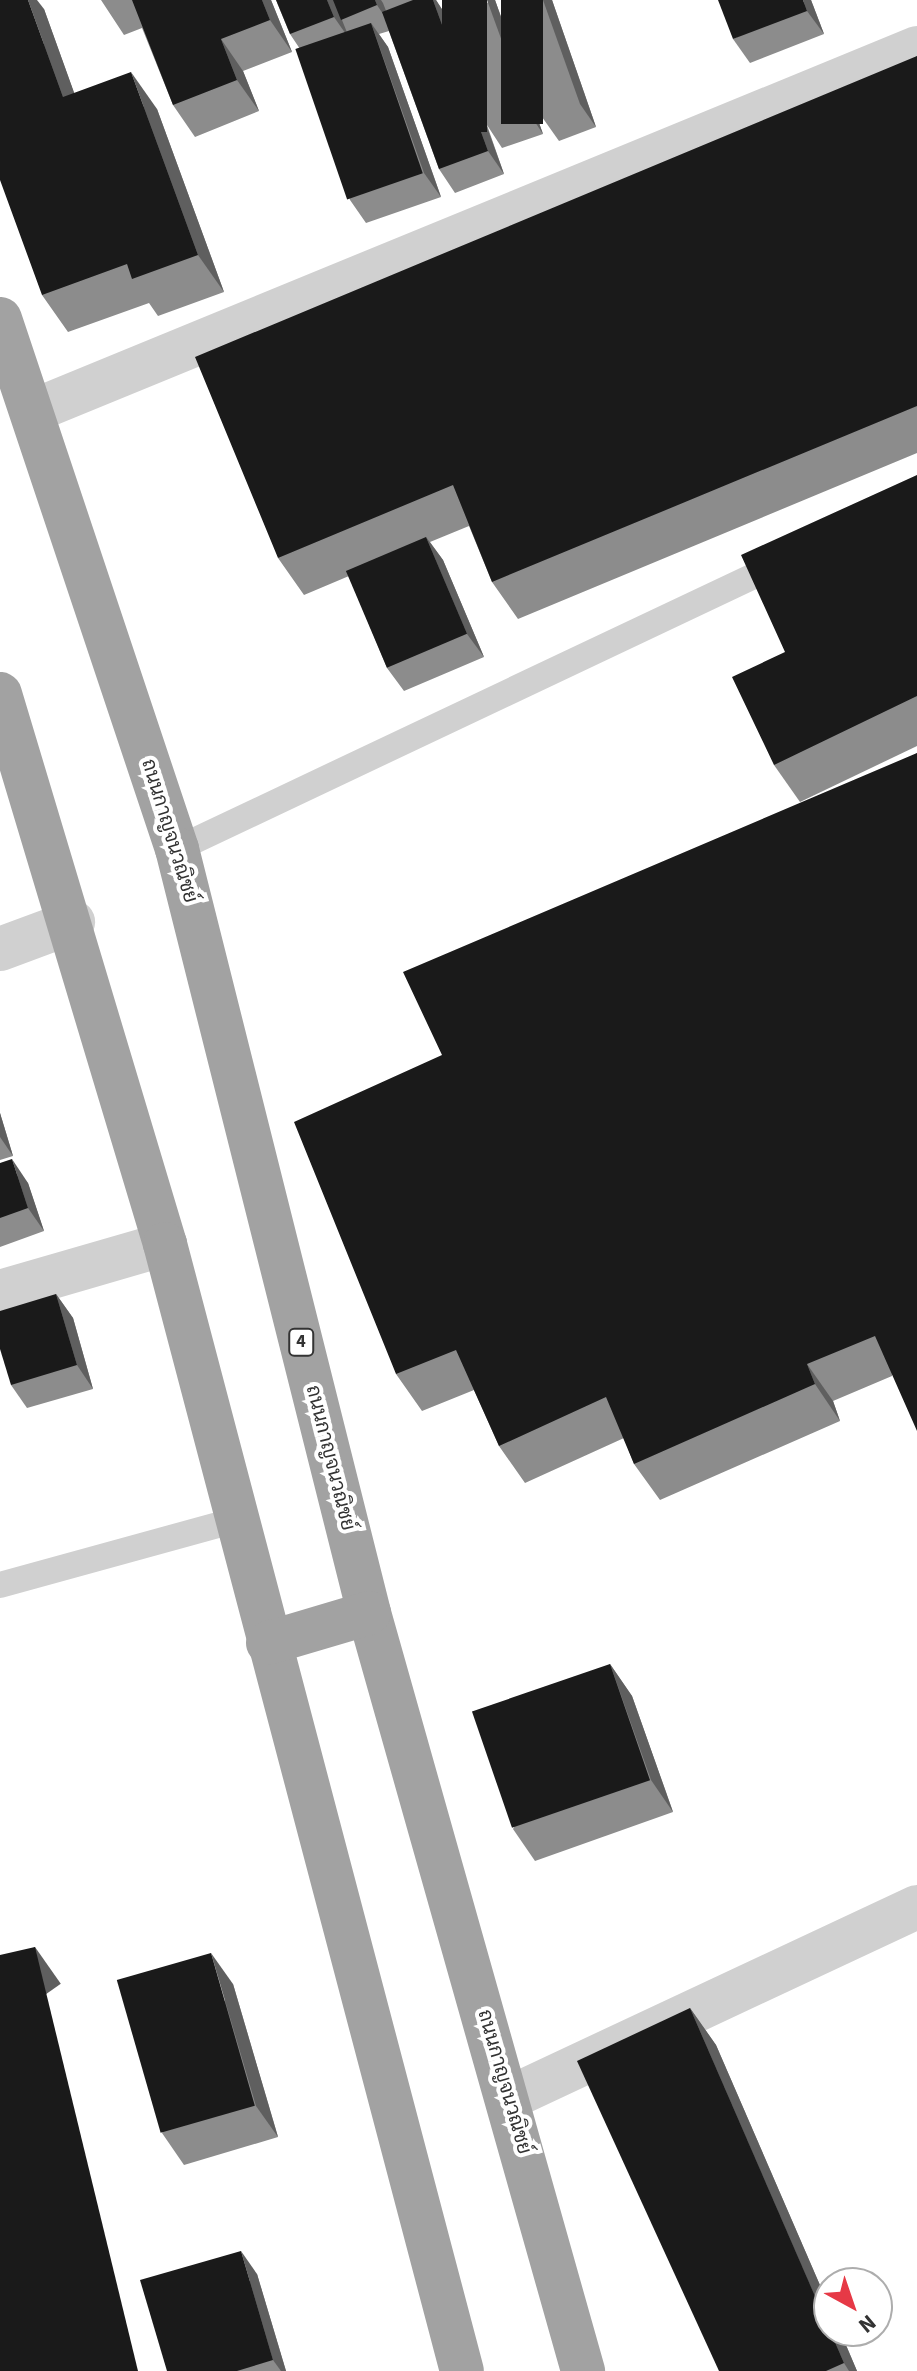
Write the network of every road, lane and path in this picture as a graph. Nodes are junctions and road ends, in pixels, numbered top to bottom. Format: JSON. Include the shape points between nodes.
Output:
{"nodes":[{"id":1,"x":917,"y":48,"type":"edge"},
{"id":2,"x":0,"y":319,"type":"edge"},
{"id":3,"x":33,"y":411,"type":"junction"},
{"id":4,"x":803,"y":553,"type":"edge"},
{"id":5,"x":0,"y":694,"type":"edge"},
{"id":6,"x":177,"y":849,"type":"junction"},
{"id":7,"x":73,"y":922,"type":"junction"},
{"id":8,"x":0,"y":949,"type":"edge"},
{"id":9,"x":165,"y":1244,"type":"junction"},
{"id":10,"x":0,"y":1292,"type":"edge"},
{"id":11,"x":233,"y":1521,"type":"junction"},
{"id":12,"x":0,"y":1585,"type":"edge"},
{"id":13,"x":369,"y":1613,"type":"junction"},
{"id":14,"x":268,"y":1643,"type":"junction"},
{"id":15,"x":917,"y":1907,"type":"edge"},
{"id":16,"x":509,"y":2098,"type":"junction"},
{"id":17,"x":462,"y":2371,"type":"edge"},
{"id":18,"x":583,"y":2371,"type":"edge"}],
"edges":[{"from":1,"to":3,"type":"street"},
{"from":2,"to":3,"type":"highway","name":"ถนนกาญจนวณิชย์","number":"4"},
{"from":3,"to":6,"type":"highway","name":"ถนนกาญจนวณิชย์","number":"4"},
{"from":4,"to":6,"type":"lane"},
{"from":5,"to":7,"type":"highway"},
{"from":6,"to":13,"type":"highway","name":"ถนนกาญจนวณิชย์","number":"4"},
{"from":7,"to":8,"type":"street"},
{"from":7,"to":9,"type":"highway"},
{"from":9,"to":10,"type":"street"},
{"from":9,"to":11,"type":"highway"},
{"from":11,"to":12,"type":"lane"},
{"from":11,"to":14,"type":"highway"},
{"from":13,"to":14,"type":"highway"},
{"from":13,"to":16,"type":"highway","name":"ถนนกาญจนวณิชย์","number":"4"},
{"from":14,"to":17,"type":"highway"},
{"from":15,"to":16,"type":"street"},
{"from":16,"to":18,"type":"highway","name":"ถนนกาญจนวณิชย์","number":"4"}]}
